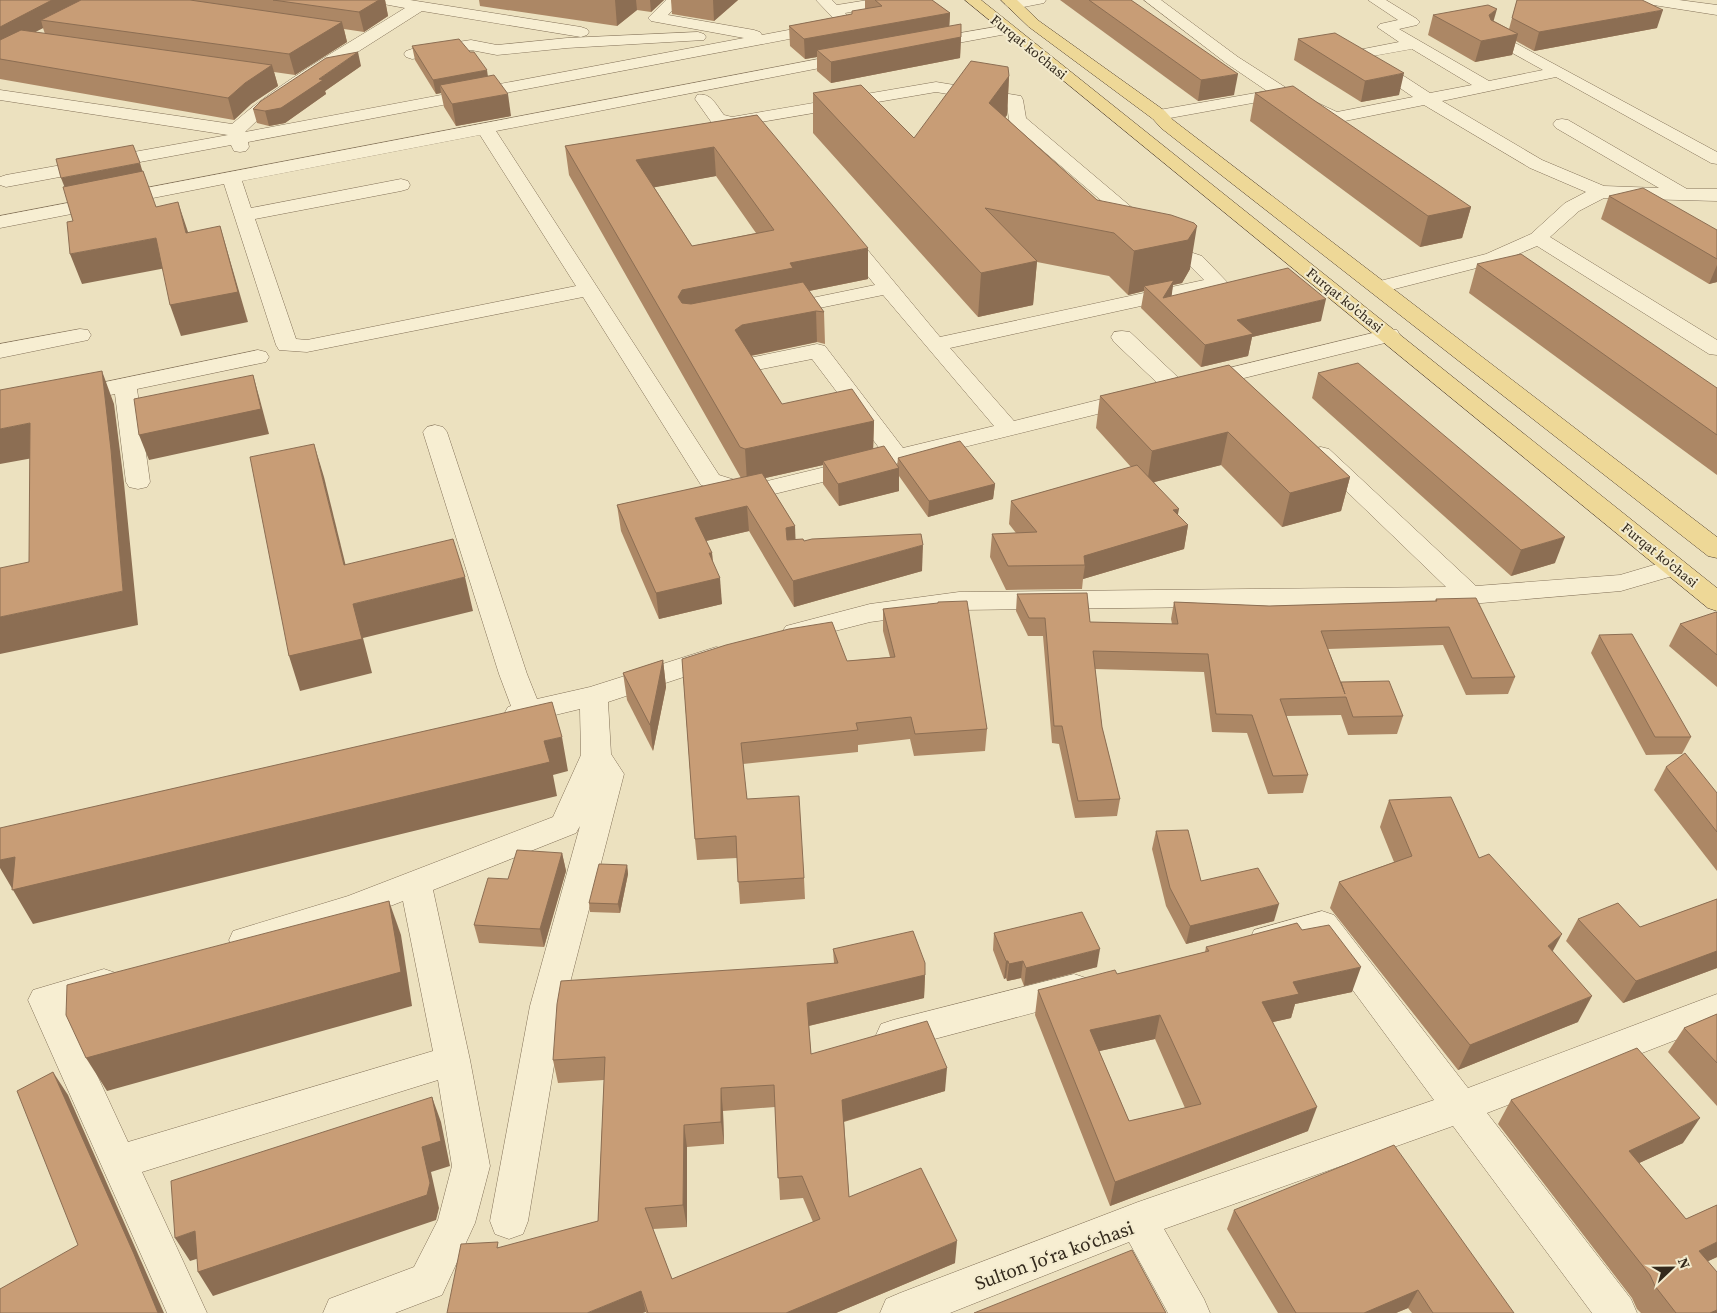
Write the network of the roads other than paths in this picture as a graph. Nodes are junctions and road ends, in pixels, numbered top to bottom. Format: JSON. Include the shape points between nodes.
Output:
{"nodes":[{"id":1,"x":383,"y":0,"type":"edge"},
{"id":2,"x":675,"y":0,"type":"edge"},
{"id":3,"x":896,"y":0,"type":"edge"},
{"id":4,"x":972,"y":0,"type":"edge"},
{"id":5,"x":1039,"y":0,"type":"edge"},
{"id":6,"x":1151,"y":0,"type":"edge"},
{"id":7,"x":1376,"y":0,"type":"edge"},
{"id":8,"x":1647,"y":0,"type":"edge"},
{"id":9,"x":1010,"y":2,"type":"edge"},
{"id":10,"x":828,"y":5,"type":"edge"},
{"id":11,"x":419,"y":6,"type":"junction"},
{"id":12,"x":1717,"y":10,"type":"edge"},
{"id":13,"x":1007,"y":30,"type":"junction"},
{"id":14,"x":340,"y":35,"type":"edge"},
{"id":15,"x":752,"y":35,"type":"junction"},
{"id":16,"x":1493,"y":36,"type":"edge"},
{"id":17,"x":769,"y":38,"type":"junction"},
{"id":18,"x":369,"y":39,"type":"junction"},
{"id":19,"x":632,"y":40,"type":"junction"},
{"id":20,"x":1414,"y":44,"type":"junction"},
{"id":21,"x":911,"y":47,"type":"edge"},
{"id":22,"x":497,"y":50,"type":"junction"},
{"id":23,"x":412,"y":54,"type":"edge"},
{"id":24,"x":873,"y":54,"type":"edge"},
{"id":25,"x":806,"y":66,"type":"junction"},
{"id":26,"x":1558,"y":72,"type":"junction"},
{"id":27,"x":514,"y":73,"type":"junction"},
{"id":28,"x":278,"y":80,"type":"dead end"},
{"id":29,"x":298,"y":82,"type":"junction"},
{"id":30,"x":1487,"y":86,"type":"junction"},
{"id":31,"x":1282,"y":92,"type":"junction"},
{"id":32,"x":0,"y":95,"type":"edge"},
{"id":33,"x":703,"y":99,"type":"junction"},
{"id":34,"x":1427,"y":99,"type":"junction"},
{"id":35,"x":1159,"y":115,"type":"junction"},
{"id":36,"x":545,"y":116,"type":"junction"},
{"id":37,"x":749,"y":119,"type":"junction"},
{"id":38,"x":1562,"y":124,"type":"dead end"},
{"id":39,"x":489,"y":133,"type":"junction"},
{"id":40,"x":236,"y":134,"type":"junction"},
{"id":41,"x":761,"y":134,"type":"edge"},
{"id":42,"x":1717,"y":159,"type":"edge"},
{"id":43,"x":239,"y":175,"type":"junction"},
{"id":44,"x":401,"y":185,"type":"dead end"},
{"id":45,"x":1601,"y":192,"type":"junction"},
{"id":46,"x":1629,"y":192,"type":"junction"},
{"id":47,"x":12,"y":193,"type":"edge"},
{"id":48,"x":1683,"y":194,"type":"junction"},
{"id":49,"x":1717,"y":195,"type":"edge"},
{"id":50,"x":1661,"y":212,"type":"edge"},
{"id":51,"x":244,"y":215,"type":"junction"},
{"id":52,"x":831,"y":219,"type":"edge"},
{"id":53,"x":0,"y":222,"type":"edge"},
{"id":54,"x":1538,"y":238,"type":"junction"},
{"id":55,"x":1379,"y":287,"type":"junction"},
{"id":56,"x":888,"y":288,"type":"junction"},
{"id":57,"x":588,"y":290,"type":"junction"},
{"id":58,"x":761,"y":314,"type":"edge"},
{"id":59,"x":80,"y":335,"type":"dead end"},
{"id":60,"x":1389,"y":335,"type":"junction"},
{"id":61,"x":1122,"y":337,"type":"dead end"},
{"id":62,"x":935,"y":345,"type":"junction"},
{"id":63,"x":1717,"y":349,"type":"edge"},
{"id":64,"x":0,"y":351,"type":"edge"},
{"id":65,"x":258,"y":357,"type":"dead end"},
{"id":66,"x":752,"y":364,"type":"edge"},
{"id":67,"x":125,"y":385,"type":"junction"},
{"id":68,"x":1176,"y":388,"type":"junction"},
{"id":69,"x":0,"y":412,"type":"edge"},
{"id":70,"x":1009,"y":429,"type":"junction"},
{"id":71,"x":434,"y":432,"type":"dead end"},
{"id":72,"x":1305,"y":439,"type":"edge"},
{"id":73,"x":898,"y":456,"type":"junction"},
{"id":74,"x":138,"y":482,"type":"dead end"},
{"id":75,"x":1717,"y":550,"type":"edge"},
{"id":76,"x":1674,"y":567,"type":"junction"},
{"id":77,"x":1470,"y":595,"type":"junction"},
{"id":78,"x":1717,"y":602,"type":"edge"},
{"id":79,"x":772,"y":638,"type":"edge"},
{"id":80,"x":735,"y":650,"type":"edge"},
{"id":81,"x":594,"y":696,"type":"junction"},
{"id":82,"x":528,"y":712,"type":"junction"},
{"id":83,"x":490,"y":722,"type":"edge"},
{"id":84,"x":596,"y":755,"type":"junction"},
{"id":85,"x":416,"y":884,"type":"junction"},
{"id":86,"x":1235,"y":946,"type":"edge"},
{"id":87,"x":214,"y":949,"type":"edge"},
{"id":88,"x":130,"y":975,"type":"edge"},
{"id":89,"x":1100,"y":982,"type":"edge"},
{"id":90,"x":1717,"y":1009,"type":"edge"},
{"id":91,"x":859,"y":1044,"type":"edge"},
{"id":92,"x":452,"y":1060,"type":"junction"},
{"id":93,"x":1460,"y":1107,"type":"junction"},
{"id":94,"x":120,"y":1162,"type":"junction"},
{"id":95,"x":1138,"y":1220,"type":"junction"},
{"id":96,"x":509,"y":1221,"type":"dead end"},
{"id":97,"x":187,"y":1313,"type":"edge"},
{"id":98,"x":343,"y":1313,"type":"edge"},
{"id":99,"x":900,"y":1313,"type":"edge"},
{"id":100,"x":1190,"y":1313,"type":"edge"},
{"id":101,"x":1617,"y":1313,"type":"edge"}],
"edges":[{"from":1,"to":11,"type":"street"},
{"from":2,"to":15,"type":"street","via":[[656,18]]},
{"from":3,"to":10,"type":"street"},
{"from":4,"to":13,"type":"main road","name":"Furqat ko'chasi"},
{"from":5,"to":9,"type":"street"},
{"from":6,"to":31,"type":"street","via":[[1232,60]]},
{"from":7,"to":20,"type":"street","via":[[1412,22],[1385,27]]},
{"from":8,"to":12,"type":"street"},
{"from":9,"to":35,"type":"main road","name":"Furqat ko'chasi","via":[[1034,24]]},
{"from":10,"to":17,"type":"street","via":[[847,22]]},
{"from":11,"to":18,"type":"street"},
{"from":11,"to":19,"type":"street"},
{"from":13,"to":21,"type":"street"},
{"from":13,"to":60,"type":"main road","name":"Furqat ko'chasi"},
{"from":14,"to":18,"type":"street"},
{"from":15,"to":17,"type":"street"},
{"from":15,"to":19,"type":"street"},
{"from":16,"to":26,"type":"street"},
{"from":17,"to":25,"type":"street"},
{"from":17,"to":27,"type":"street"},
{"from":18,"to":29,"type":"street"},
{"from":19,"to":22,"type":"street"},
{"from":20,"to":30,"type":"street"},
{"from":20,"to":34,"type":"street","via":[[1358,54]]},
{"from":22,"to":23,"type":"street","via":[[471,44]]},
{"from":22,"to":27,"type":"street"},
{"from":24,"to":25,"type":"street"},
{"from":25,"to":33,"type":"street","via":[[800,81]]},
{"from":25,"to":36,"type":"street"},
{"from":26,"to":30,"type":"street"},
{"from":26,"to":42,"type":"street"},
{"from":27,"to":36,"type":"street"},
{"from":27,"to":40,"type":"street"},
{"from":28,"to":29,"type":"street"},
{"from":29,"to":40,"type":"street","via":[[258,110]]},
{"from":30,"to":34,"type":"street"},
{"from":31,"to":34,"type":"street","via":[[1335,118]]},
{"from":31,"to":35,"type":"street"},
{"from":32,"to":40,"type":"street"},
{"from":33,"to":37,"type":"street","via":[[718,119],[732,122]]},
{"from":33,"to":39,"type":"street"},
{"from":34,"to":45,"type":"street","via":[[1536,164]]},
{"from":35,"to":55,"type":"main road","name":"Furqat ko'chasi"},
{"from":36,"to":39,"type":"street"},
{"from":37,"to":41,"type":"street"},
{"from":37,"to":62,"type":"street","via":[[936,87],[1016,100],[1018,120],[1174,253],[1194,260],[1218,283]]},
{"from":38,"to":48,"type":"street"},
{"from":39,"to":43,"type":"street","via":[[337,168],[316,160]]},
{"from":39,"to":57,"type":"street"},
{"from":40,"to":43,"type":"street"},
{"from":40,"to":47,"type":"street"},
{"from":43,"to":47,"type":"street"},
{"from":43,"to":51,"type":"street"},
{"from":44,"to":51,"type":"street"},
{"from":45,"to":46,"type":"street"},
{"from":45,"to":54,"type":"street","via":[[1572,207]]},
{"from":46,"to":48,"type":"street"},
{"from":46,"to":50,"type":"street"},
{"from":47,"to":53,"type":"street"},
{"from":48,"to":49,"type":"street"},
{"from":51,"to":57,"type":"street","via":[[286,344],[307,346]]},
{"from":52,"to":56,"type":"street"},
{"from":54,"to":55,"type":"street","via":[[1493,258]]},
{"from":54,"to":63,"type":"street"},
{"from":55,"to":75,"type":"main road","name":"Furqat ko'chasi"},
{"from":56,"to":58,"type":"street"},
{"from":56,"to":62,"type":"street"},
{"from":57,"to":73,"type":"street","via":[[710,480],[750,493]]},
{"from":59,"to":64,"type":"street"},
{"from":60,"to":68,"type":"street"},
{"from":60,"to":76,"type":"main road","name":"Furqat ko'chasi"},
{"from":61,"to":68,"type":"street"},
{"from":62,"to":70,"type":"street"},
{"from":65,"to":67,"type":"street"},
{"from":66,"to":73,"type":"street","via":[[816,351]]},
{"from":67,"to":69,"type":"street"},
{"from":67,"to":74,"type":"street"},
{"from":68,"to":70,"type":"street"},
{"from":70,"to":73,"type":"street"},
{"from":71,"to":82,"type":"street"},
{"from":72,"to":77,"type":"street"},
{"from":76,"to":77,"type":"street","via":[[1621,583]]},
{"from":76,"to":78,"type":"main road","name":"Furqat ko'chasi"},
{"from":77,"to":79,"type":"street","via":[[959,601],[870,613]]},
{"from":80,"to":81,"type":"street"},
{"from":81,"to":82,"type":"street"},
{"from":81,"to":84,"type":"street"},
{"from":82,"to":83,"type":"street"},
{"from":84,"to":85,"type":"street","via":[[565,825]]},
{"from":84,"to":96,"type":"street","via":[[609,774],[547,1006]]},
{"from":85,"to":87,"type":"street","via":[[355,907]]},
{"from":85,"to":92,"type":"street"},
{"from":86,"to":93,"type":"street","via":[[1322,924]]},
{"from":88,"to":94,"type":"street","via":[[45,1000]]},
{"from":89,"to":91,"type":"street"},
{"from":90,"to":93,"type":"street"},
{"from":92,"to":94,"type":"street"},
{"from":92,"to":98,"type":"street","via":[[471,1166],[456,1223],[428,1281]]},
{"from":93,"to":95,"type":"street"},
{"from":93,"to":101,"type":"street"},
{"from":94,"to":97,"type":"street"},
{"from":95,"to":99,"type":"street","name":"Sulton Joʻra koʻchasi"},
{"from":95,"to":100,"type":"street","name":"Sulton Joʻra koʻchasi"}]}
